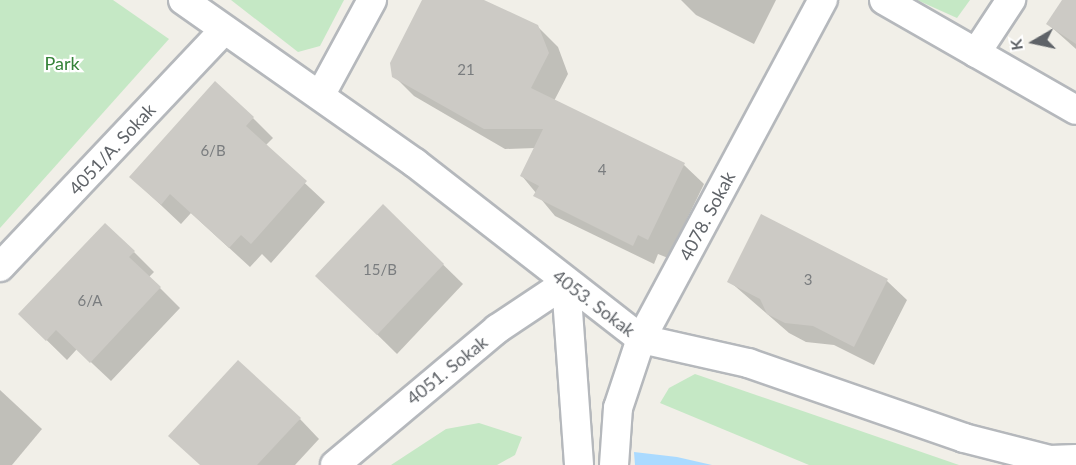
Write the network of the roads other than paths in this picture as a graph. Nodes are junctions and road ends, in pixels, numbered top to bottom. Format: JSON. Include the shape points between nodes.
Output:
{"nodes":[{"id":1,"x":183,"y":0,"type":"edge"},
{"id":2,"x":372,"y":0,"type":"edge"},
{"id":3,"x":823,"y":0,"type":"edge"},
{"id":4,"x":884,"y":0,"type":"edge"},
{"id":5,"x":1011,"y":0,"type":"edge"},
{"id":6,"x":224,"y":31,"type":"junction"},
{"id":7,"x":976,"y":53,"type":"junction"},
{"id":8,"x":321,"y":94,"type":"junction"},
{"id":9,"x":1076,"y":110,"type":"edge"},
{"id":10,"x":0,"y":267,"type":"edge"},
{"id":11,"x":566,"y":283,"type":"junction"},
{"id":12,"x":640,"y":339,"type":"junction"},
{"id":13,"x":614,"y":453,"type":"edge"},
{"id":14,"x":1076,"y":459,"type":"edge"},
{"id":15,"x":335,"y":465,"type":"edge"},
{"id":16,"x":579,"y":465,"type":"edge"}],
"edges":[{"from":1,"to":6,"type":"street","name":"4053. Sokak"},
{"from":2,"to":8,"type":"street"},
{"from":3,"to":12,"type":"street","name":"4078. Sokak"},
{"from":4,"to":7,"type":"street"},
{"from":5,"to":7,"type":"street"},
{"from":6,"to":8,"type":"street","name":"4053. Sokak"},
{"from":6,"to":10,"type":"street","name":"4051/A. Sokak"},
{"from":7,"to":9,"type":"street"},
{"from":8,"to":11,"type":"street","name":"4053. Sokak"},
{"from":11,"to":12,"type":"street","name":"4053. Sokak"},
{"from":11,"to":15,"type":"street","name":"4051. Sokak","via":[[497,330]]},
{"from":11,"to":16,"type":"street"},
{"from":12,"to":13,"type":"street","name":"4078. Sokak","via":[[618,408]]},
{"from":12,"to":14,"type":"street","name":"4053. Sokak","via":[[748,363],[964,438],[1050,460]]}]}
